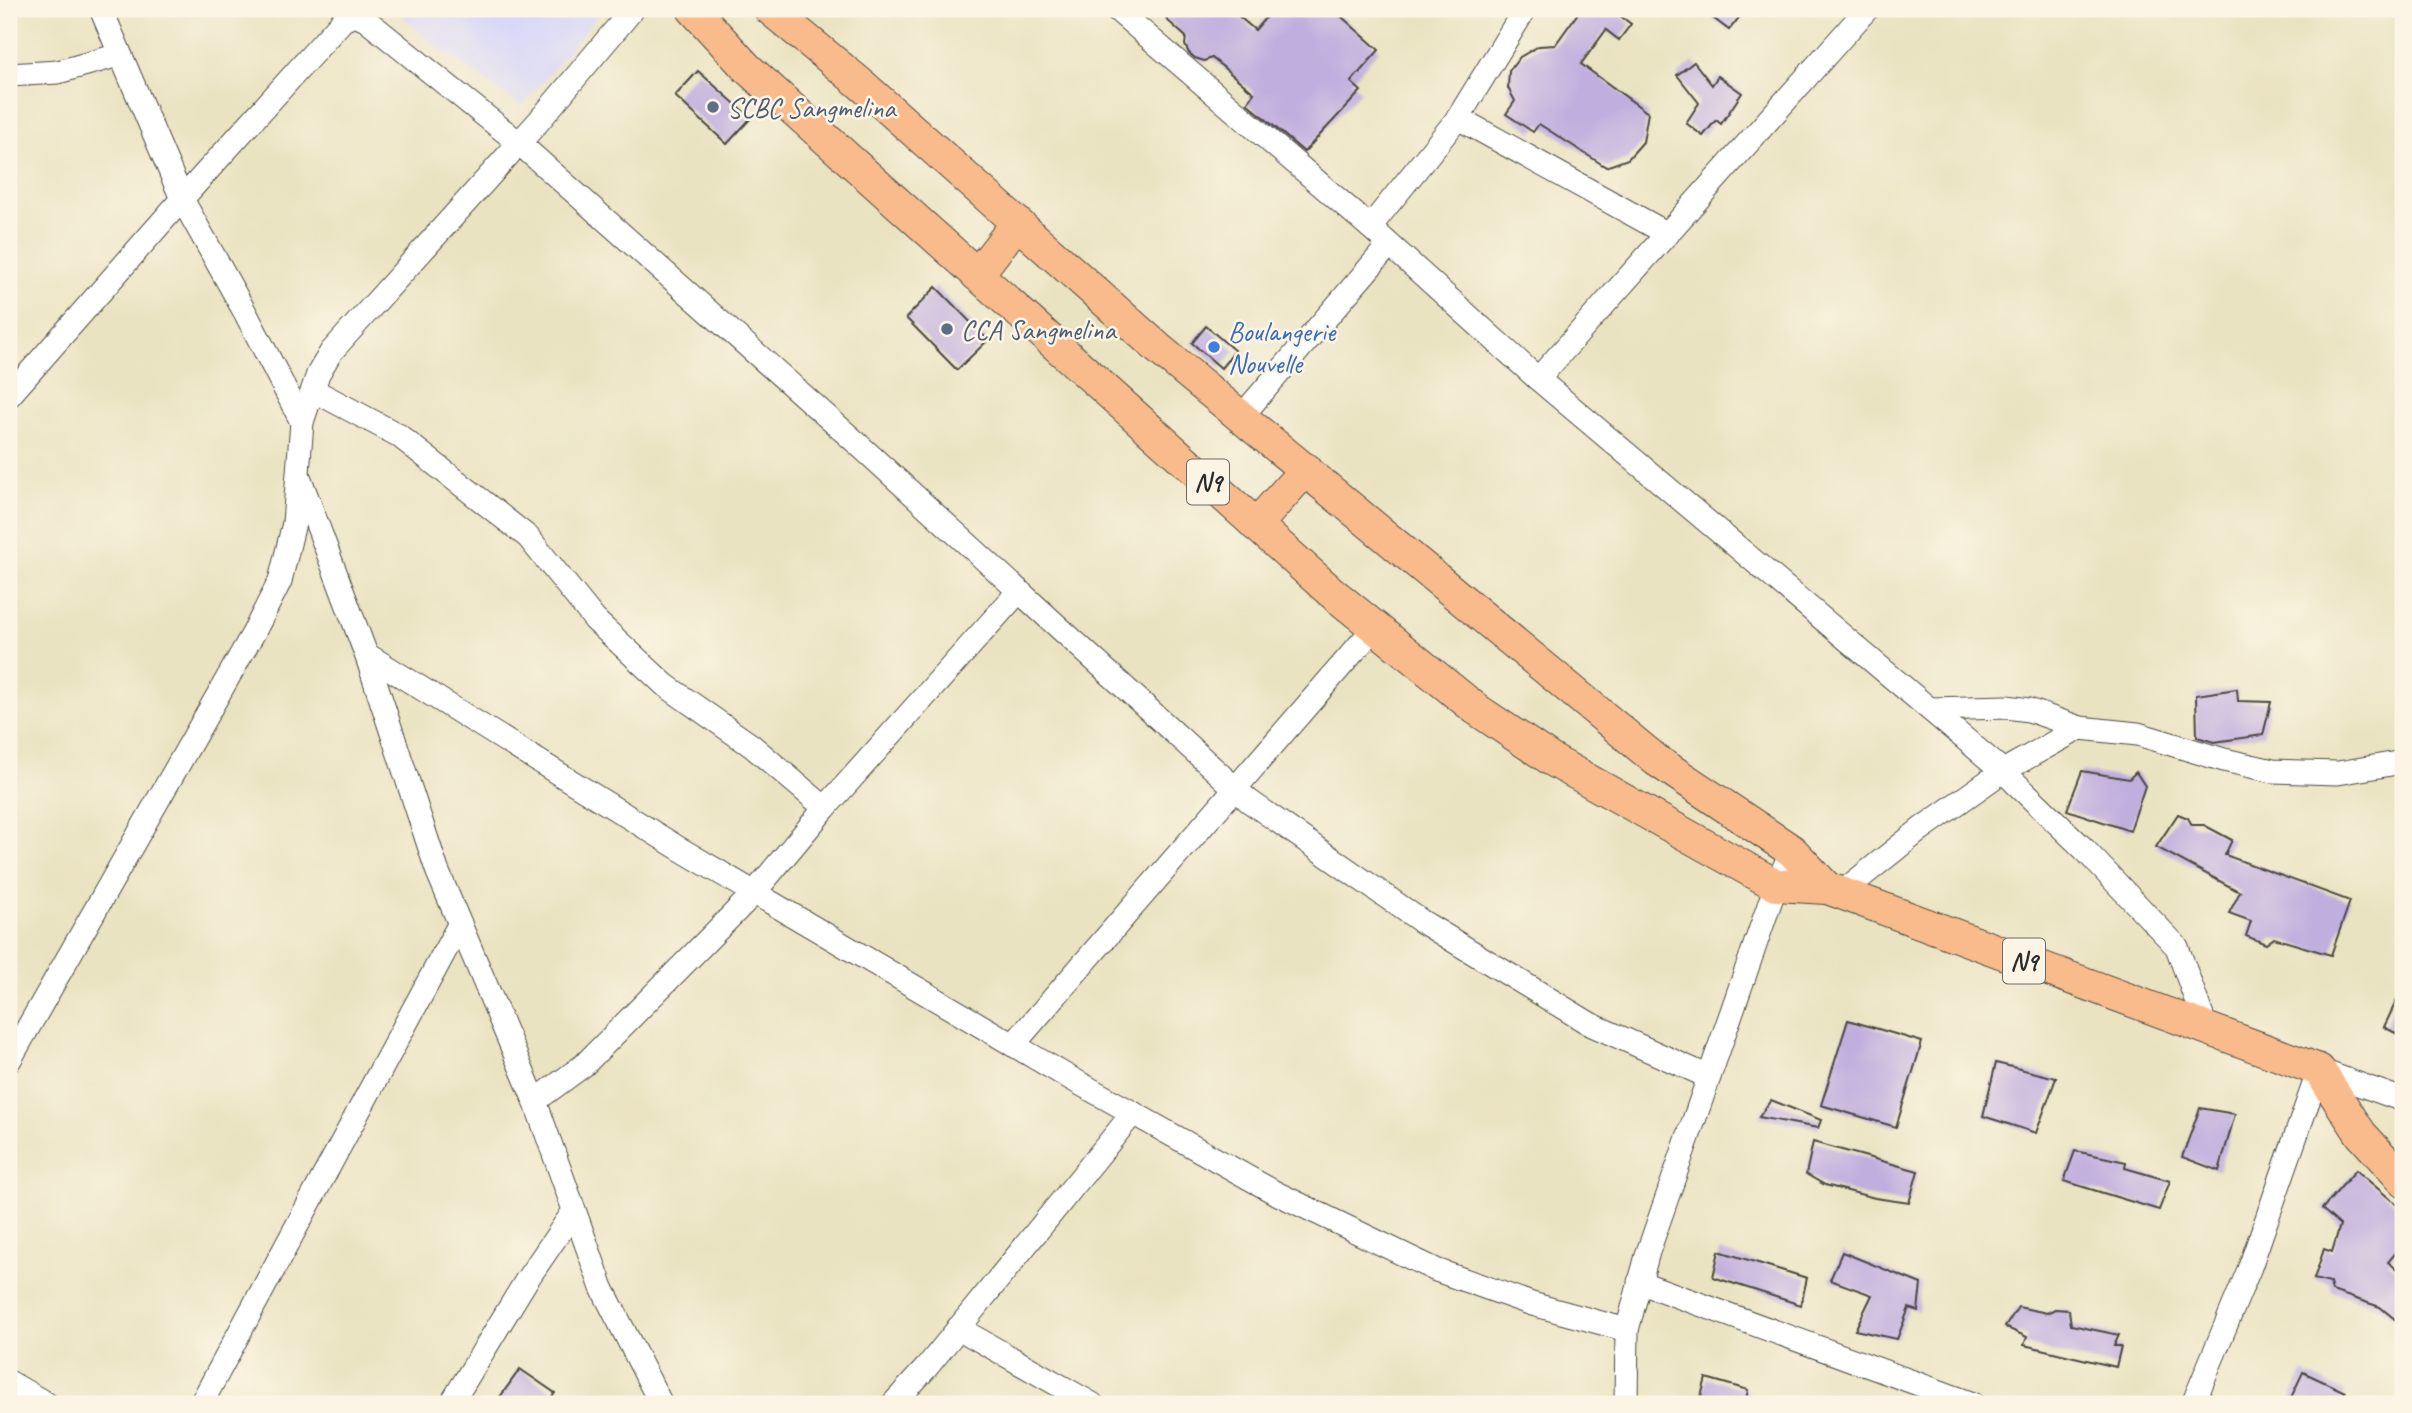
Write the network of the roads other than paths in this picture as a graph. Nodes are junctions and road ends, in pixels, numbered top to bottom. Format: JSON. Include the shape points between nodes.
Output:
{"nodes":[{"id":1,"x":101,"y":9,"type":"edge"},
{"id":2,"x":633,"y":9,"type":"edge"},
{"id":3,"x":693,"y":9,"type":"edge"},
{"id":4,"x":770,"y":9,"type":"edge"},
{"id":5,"x":1116,"y":9,"type":"edge"},
{"id":6,"x":1525,"y":9,"type":"edge"},
{"id":7,"x":1867,"y":9,"type":"edge"},
{"id":8,"x":119,"y":55,"type":"junction"},
{"id":9,"x":9,"y":75,"type":"edge"},
{"id":10,"x":1458,"y":118,"type":"junction"},
{"id":11,"x":519,"y":143,"type":"junction"},
{"id":12,"x":181,"y":199,"type":"junction"},
{"id":13,"x":1017,"y":223,"type":"junction"},
{"id":14,"x":1370,"y":227,"type":"junction"},
{"id":15,"x":1668,"y":234,"type":"junction"},
{"id":16,"x":1389,"y":245,"type":"junction"},
{"id":17,"x":977,"y":275,"type":"junction"},
{"id":18,"x":1538,"y":379,"type":"junction"},
{"id":19,"x":313,"y":390,"type":"junction"},
{"id":20,"x":9,"y":396,"type":"edge"},
{"id":21,"x":1241,"y":417,"type":"junction"},
{"id":22,"x":302,"y":422,"type":"junction"},
{"id":23,"x":1306,"y":469,"type":"junction"},
{"id":24,"x":298,"y":473,"type":"junction"},
{"id":25,"x":1256,"y":525,"type":"junction"},
{"id":26,"x":1019,"y":591,"type":"junction"},
{"id":27,"x":1375,"y":627,"type":"junction"},
{"id":28,"x":366,"y":654,"type":"junction"},
{"id":29,"x":1930,"y":709,"type":"junction"},
{"id":30,"x":2080,"y":728,"type":"junction"},
{"id":31,"x":2403,"y":762,"type":"edge"},
{"id":32,"x":2003,"y":771,"type":"junction"},
{"id":33,"x":1236,"y":789,"type":"junction"},
{"id":34,"x":825,"y":808,"type":"junction"},
{"id":35,"x":1792,"y":851,"type":"junction"},
{"id":36,"x":1776,"y":885,"type":"junction"},
{"id":37,"x":1834,"y":890,"type":"junction"},
{"id":38,"x":754,"y":893,"type":"junction"},
{"id":39,"x":460,"y":923,"type":"junction"},
{"id":40,"x":2207,"y":1030,"type":"junction"},
{"id":41,"x":1013,"y":1045,"type":"junction"},
{"id":42,"x":9,"y":1061,"type":"edge"},
{"id":43,"x":2319,"y":1070,"type":"junction"},
{"id":44,"x":1709,"y":1077,"type":"junction"},
{"id":45,"x":2403,"y":1100,"type":"edge"},
{"id":46,"x":535,"y":1101,"type":"junction"},
{"id":47,"x":1133,"y":1113,"type":"junction"},
{"id":48,"x":2403,"y":1180,"type":"edge"},
{"id":49,"x":574,"y":1211,"type":"junction"},
{"id":50,"x":1639,"y":1282,"type":"junction"},
{"id":51,"x":958,"y":1328,"type":"junction"},
{"id":52,"x":1627,"y":1330,"type":"junction"},
{"id":53,"x":9,"y":1382,"type":"edge"},
{"id":54,"x":47,"y":1404,"type":"edge"},
{"id":55,"x":201,"y":1404,"type":"edge"},
{"id":56,"x":452,"y":1404,"type":"edge"},
{"id":57,"x":661,"y":1404,"type":"edge"},
{"id":58,"x":893,"y":1404,"type":"edge"},
{"id":59,"x":1092,"y":1404,"type":"edge"},
{"id":60,"x":1626,"y":1404,"type":"edge"},
{"id":61,"x":1973,"y":1404,"type":"edge"},
{"id":62,"x":2193,"y":1404,"type":"edge"}],
"edges":[{"from":1,"to":8,"type":"street"},
{"from":2,"to":11,"type":"street"},
{"from":3,"to":17,"type":"highway","number":"N9","via":[[747,68]]},
{"from":4,"to":13,"type":"highway","number":"N9"},
{"from":5,"to":14,"type":"street"},
{"from":6,"to":10,"type":"street"},
{"from":7,"to":15,"type":"street"},
{"from":8,"to":9,"type":"street","via":[[58,72]]},
{"from":8,"to":12,"type":"street"},
{"from":10,"to":14,"type":"street"},
{"from":10,"to":15,"type":"street"},
{"from":11,"to":12,"type":"street","via":[[366,20],[354,16],[342,20]]},
{"from":11,"to":19,"type":"street","via":[[331,352]]},
{"from":11,"to":26,"type":"street"},
{"from":12,"to":20,"type":"street"},
{"from":12,"to":22,"type":"street"},
{"from":13,"to":17,"type":"highway"},
{"from":13,"to":21,"type":"highway","number":"N9"},
{"from":14,"to":16,"type":"street"},
{"from":15,"to":18,"type":"street"},
{"from":16,"to":18,"type":"street"},
{"from":16,"to":21,"type":"street"},
{"from":17,"to":25,"type":"highway","number":"N9"},
{"from":18,"to":29,"type":"street"},
{"from":19,"to":22,"type":"street"},
{"from":19,"to":34,"type":"street","via":[[398,435],[528,537],[595,620],[665,685],[752,746]]},
{"from":21,"to":23,"type":"highway","number":"N9"},
{"from":22,"to":24,"type":"street"},
{"from":23,"to":25,"type":"highway"},
{"from":23,"to":35,"type":"highway","number":"N9","via":[[1656,760]]},
{"from":24,"to":28,"type":"street"},
{"from":24,"to":42,"type":"street","via":[[294,523],[280,581]]},
{"from":25,"to":27,"type":"highway","number":"N9"},
{"from":26,"to":33,"type":"street"},
{"from":26,"to":34,"type":"street"},
{"from":27,"to":33,"type":"street"},
{"from":27,"to":36,"type":"highway","number":"N9","via":[[1476,709],[1552,760]]},
{"from":28,"to":38,"type":"street"},
{"from":28,"to":39,"type":"street","via":[[437,870]]},
{"from":29,"to":30,"type":"street","via":[[2007,707]]},
{"from":29,"to":32,"type":"street"},
{"from":30,"to":31,"type":"street","via":[[2138,734],[2273,771],[2338,773]]},
{"from":30,"to":32,"type":"street"},
{"from":32,"to":37,"type":"street"},
{"from":32,"to":40,"type":"street","via":[[2176,947]]},
{"from":33,"to":41,"type":"street"},
{"from":33,"to":44,"type":"street","via":[[1421,921],[1590,1024]]},
{"from":34,"to":38,"type":"street"},
{"from":35,"to":36,"type":"street"},
{"from":35,"to":37,"type":"highway","number":"N9"},
{"from":36,"to":37,"type":"highway","number":"N9"},
{"from":36,"to":44,"type":"street"},
{"from":37,"to":40,"type":"highway","number":"N9"},
{"from":38,"to":41,"type":"street"},
{"from":38,"to":46,"type":"street","via":[[584,1065]]},
{"from":39,"to":46,"type":"street"},
{"from":39,"to":55,"type":"street"},
{"from":40,"to":43,"type":"highway","number":"N9"},
{"from":41,"to":47,"type":"street"},
{"from":43,"to":45,"type":"street"},
{"from":43,"to":48,"type":"highway","via":[[2361,1134]]},
{"from":43,"to":62,"type":"street","via":[[2250,1267]]},
{"from":44,"to":50,"type":"street"},
{"from":46,"to":49,"type":"street"},
{"from":47,"to":51,"type":"street"},
{"from":47,"to":52,"type":"street","via":[[1274,1192],[1436,1270],[1532,1304]]},
{"from":49,"to":56,"type":"street"},
{"from":49,"to":57,"type":"street","via":[[602,1288]]},
{"from":50,"to":52,"type":"street"},
{"from":50,"to":61,"type":"street"},
{"from":51,"to":58,"type":"street"},
{"from":51,"to":59,"type":"street"},
{"from":52,"to":60,"type":"street"},
{"from":53,"to":54,"type":"street"}]}
